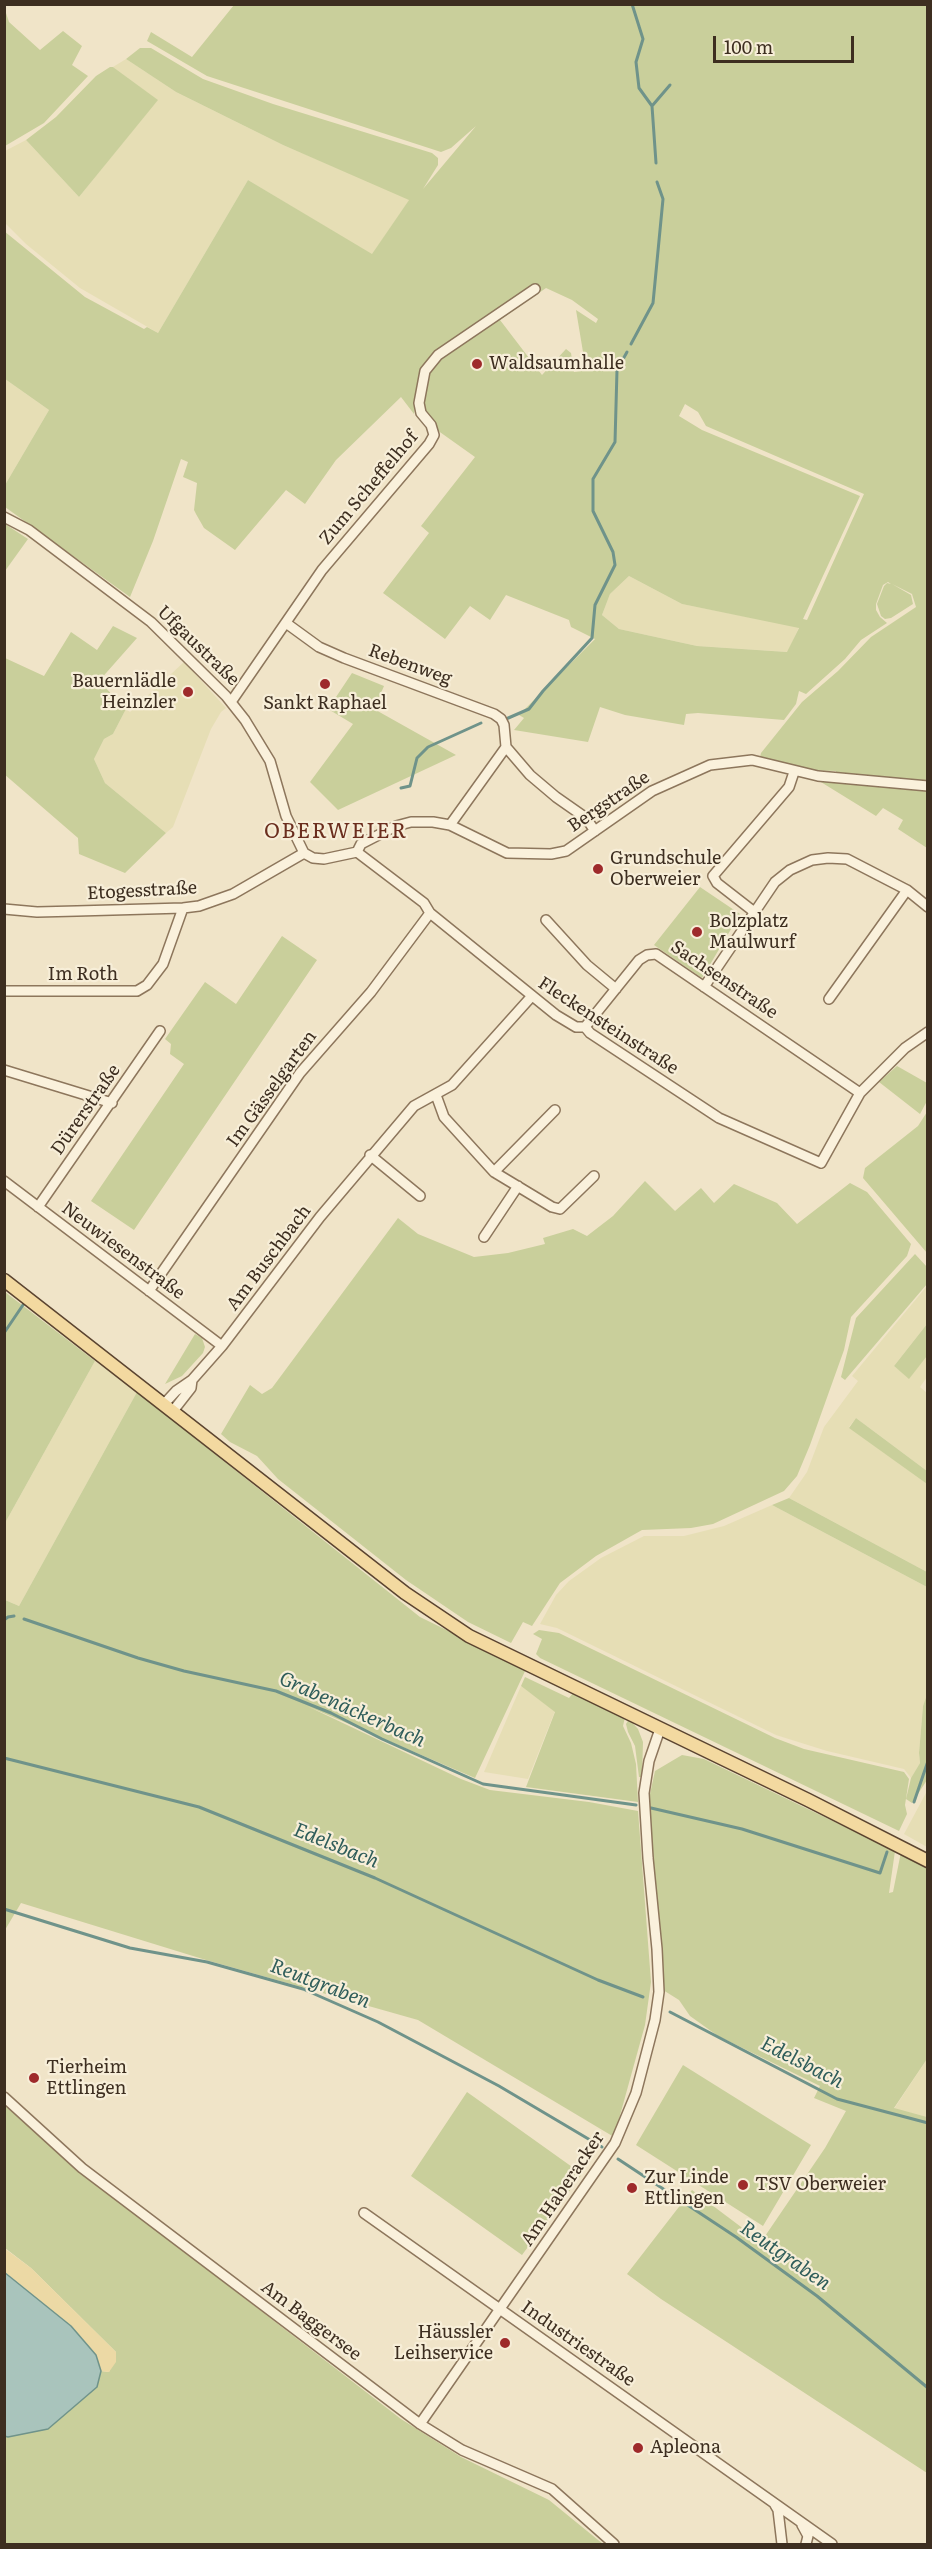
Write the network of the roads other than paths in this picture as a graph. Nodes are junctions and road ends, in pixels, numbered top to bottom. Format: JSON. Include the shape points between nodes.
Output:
{"nodes":[{"id":1,"x":536,"y":289,"type":"dead end"},
{"id":2,"x":4,"y":517,"type":"edge"},
{"id":3,"x":286,"y":623,"type":"junction"},
{"id":4,"x":231,"y":702,"type":"junction"},
{"id":5,"x":506,"y":747,"type":"junction"},
{"id":6,"x":795,"y":772,"type":"junction"},
{"id":7,"x":927,"y":786,"type":"edge"},
{"id":8,"x":450,"y":825,"type":"junction"},
{"id":9,"x":595,"y":831,"type":"junction"},
{"id":10,"x":357,"y":852,"type":"junction"},
{"id":11,"x":304,"y":853,"type":"junction"},
{"id":12,"x":907,"y":890,"type":"junction"},
{"id":13,"x":927,"y":907,"type":"edge"},
{"id":14,"x":183,"y":908,"type":"junction"},
{"id":15,"x":4,"y":909,"type":"edge"},
{"id":16,"x":753,"y":912,"type":"junction"},
{"id":17,"x":430,"y":913,"type":"junction"},
{"id":18,"x":546,"y":920,"type":"dead end"},
{"id":19,"x":704,"y":987,"type":"junction"},
{"id":20,"x":616,"y":989,"type":"junction"},
{"id":21,"x":4,"y":991,"type":"edge"},
{"id":22,"x":531,"y":997,"type":"junction"},
{"id":23,"x":829,"y":999,"type":"dead end"},
{"id":24,"x":585,"y":1027,"type":"junction"},
{"id":25,"x":160,"y":1031,"type":"dead end"},
{"id":26,"x":927,"y":1032,"type":"edge"},
{"id":27,"x":4,"y":1071,"type":"edge"},
{"id":28,"x":860,"y":1093,"type":"junction"},
{"id":29,"x":436,"y":1095,"type":"junction"},
{"id":30,"x":112,"y":1103,"type":"junction"},
{"id":31,"x":555,"y":1110,"type":"dead end"},
{"id":32,"x":370,"y":1155,"type":"junction"},
{"id":33,"x":494,"y":1172,"type":"junction"},
{"id":34,"x":594,"y":1176,"type":"dead end"},
{"id":35,"x":4,"y":1181,"type":"edge"},
{"id":36,"x":518,"y":1186,"type":"junction"},
{"id":37,"x":420,"y":1196,"type":"dead end"},
{"id":38,"x":38,"y":1207,"type":"junction"},
{"id":39,"x":484,"y":1237,"type":"dead end"},
{"id":40,"x":4,"y":1280,"type":"edge"},
{"id":41,"x":148,"y":1291,"type":"junction"},
{"id":42,"x":222,"y":1347,"type":"junction"},
{"id":43,"x":168,"y":1408,"type":"junction"},
{"id":44,"x":660,"y":1729,"type":"junction"},
{"id":45,"x":927,"y":1861,"type":"edge"},
{"id":46,"x":4,"y":2097,"type":"edge"},
{"id":47,"x":364,"y":2213,"type":"dead end"},
{"id":48,"x":500,"y":2309,"type":"junction"},
{"id":49,"x":420,"y":2424,"type":"junction"},
{"id":50,"x":774,"y":2503,"type":"junction"},
{"id":51,"x":799,"y":2521,"type":"junction"},
{"id":52,"x":614,"y":2544,"type":"edge"},
{"id":53,"x":782,"y":2544,"type":"edge"},
{"id":54,"x":806,"y":2544,"type":"edge"},
{"id":55,"x":832,"y":2544,"type":"edge"}],
"edges":[{"from":1,"to":3,"type":"street","name":"Zum Scheffelhof","via":[[438,355],[425,371],[419,403],[434,435],[322,570]]},
{"from":2,"to":4,"type":"street","name":"Ufgaustraße","via":[[29,530],[151,622]]},
{"from":3,"to":4,"type":"street","name":"Zum Scheffelhof"},
{"from":3,"to":5,"type":"street","name":"Rebenweg","via":[[328,651],[494,714],[504,725]]},
{"from":4,"to":11,"type":"street","name":"Ufgaustraße","via":[[270,761],[286,816]]},
{"from":5,"to":8,"type":"street"},
{"from":5,"to":9,"type":"street","name":"Rebenweg","via":[[530,776],[586,818]]},
{"from":6,"to":7,"type":"street","name":"Bergstraße"},
{"from":6,"to":9,"type":"street","name":"Bergstraße","via":[[752,760],[710,765],[652,790]]},
{"from":6,"to":16,"type":"street","via":[[789,787],[713,876]]},
{"from":8,"to":9,"type":"street","name":"Bergstraße","via":[[519,855],[566,851]]},
{"from":8,"to":10,"type":"street","name":"Bergstraße","via":[[411,822],[396,826],[361,844]]},
{"from":10,"to":11,"type":"street","via":[[324,859]]},
{"from":10,"to":17,"type":"street","name":"Fleckensteinstraße","via":[[424,903]]},
{"from":11,"to":14,"type":"street","name":"Etogesstraße","via":[[227,897]]},
{"from":12,"to":13,"type":"street"},
{"from":12,"to":16,"type":"street","via":[[847,859],[812,860],[775,882]]},
{"from":12,"to":23,"type":"street"},
{"from":14,"to":15,"type":"street","name":"Etogesstraße","via":[[37,912]]},
{"from":14,"to":21,"type":"street","name":"Im Roth","via":[[163,964],[147,985],[137,991]]},
{"from":16,"to":19,"type":"street"},
{"from":17,"to":22,"type":"street","name":"Fleckensteinstraße"},
{"from":17,"to":41,"type":"street","name":"Im Gässelgarten","via":[[300,1074]]},
{"from":18,"to":20,"type":"street","via":[[587,965]]},
{"from":19,"to":20,"type":"street","name":"Sachsenstraße","via":[[656,954],[639,960]]},
{"from":19,"to":28,"type":"street","name":"Sachsenstraße"},
{"from":20,"to":24,"type":"street","name":"Sachsenstraße"},
{"from":22,"to":24,"type":"street","name":"Fleckensteinstraße","via":[[576,1027]]},
{"from":22,"to":29,"type":"street","name":"Am Buschbach","via":[[452,1085]]},
{"from":24,"to":28,"type":"street","name":"Fleckensteinstraße","via":[[719,1118],[821,1163]]},
{"from":25,"to":30,"type":"street","name":"Dürerstraße"},
{"from":26,"to":28,"type":"street"},
{"from":27,"to":30,"type":"street"},
{"from":29,"to":32,"type":"street","name":"Am Buschbach","via":[[414,1106]]},
{"from":29,"to":33,"type":"street","via":[[444,1117]]},
{"from":30,"to":38,"type":"street","name":"Dürerstraße"},
{"from":31,"to":33,"type":"street"},
{"from":32,"to":37,"type":"street"},
{"from":32,"to":42,"type":"street","name":"Am Buschbach"},
{"from":33,"to":36,"type":"street"},
{"from":34,"to":36,"type":"street","via":[[560,1209]]},
{"from":35,"to":38,"type":"street","name":"Neuwiesenstraße"},
{"from":36,"to":39,"type":"street"},
{"from":38,"to":41,"type":"street","name":"Neuwiesenstraße"},
{"from":40,"to":43,"type":"main road"},
{"from":41,"to":42,"type":"street","name":"Neuwiesenstraße"},
{"from":42,"to":43,"type":"street","name":"Am Buschbach","via":[[192,1380],[191,1388]]},
{"from":43,"to":44,"type":"main road","via":[[426,1608],[469,1636]]},
{"from":44,"to":45,"type":"main road"},
{"from":44,"to":48,"type":"street","name":"Am Haberacker","via":[[649,1761],[645,1793],[659,1969],[655,2020],[645,2062],[615,2143]]},
{"from":46,"to":49,"type":"street","name":"Am Baggersee","via":[[82,2168]]},
{"from":47,"to":48,"type":"street","name":"Industriestraße"},
{"from":48,"to":49,"type":"street","name":"Am Haberacker"},
{"from":48,"to":50,"type":"street","name":"Industriestraße"},
{"from":49,"to":52,"type":"street","name":"Am Baggersee","via":[[462,2450],[552,2489]]},
{"from":50,"to":51,"type":"street","name":"Industriestraße"},
{"from":50,"to":53,"type":"street"},
{"from":51,"to":54,"type":"street","via":[[808,2536]]},
{"from":51,"to":55,"type":"street","name":"Industriestraße"}]}
